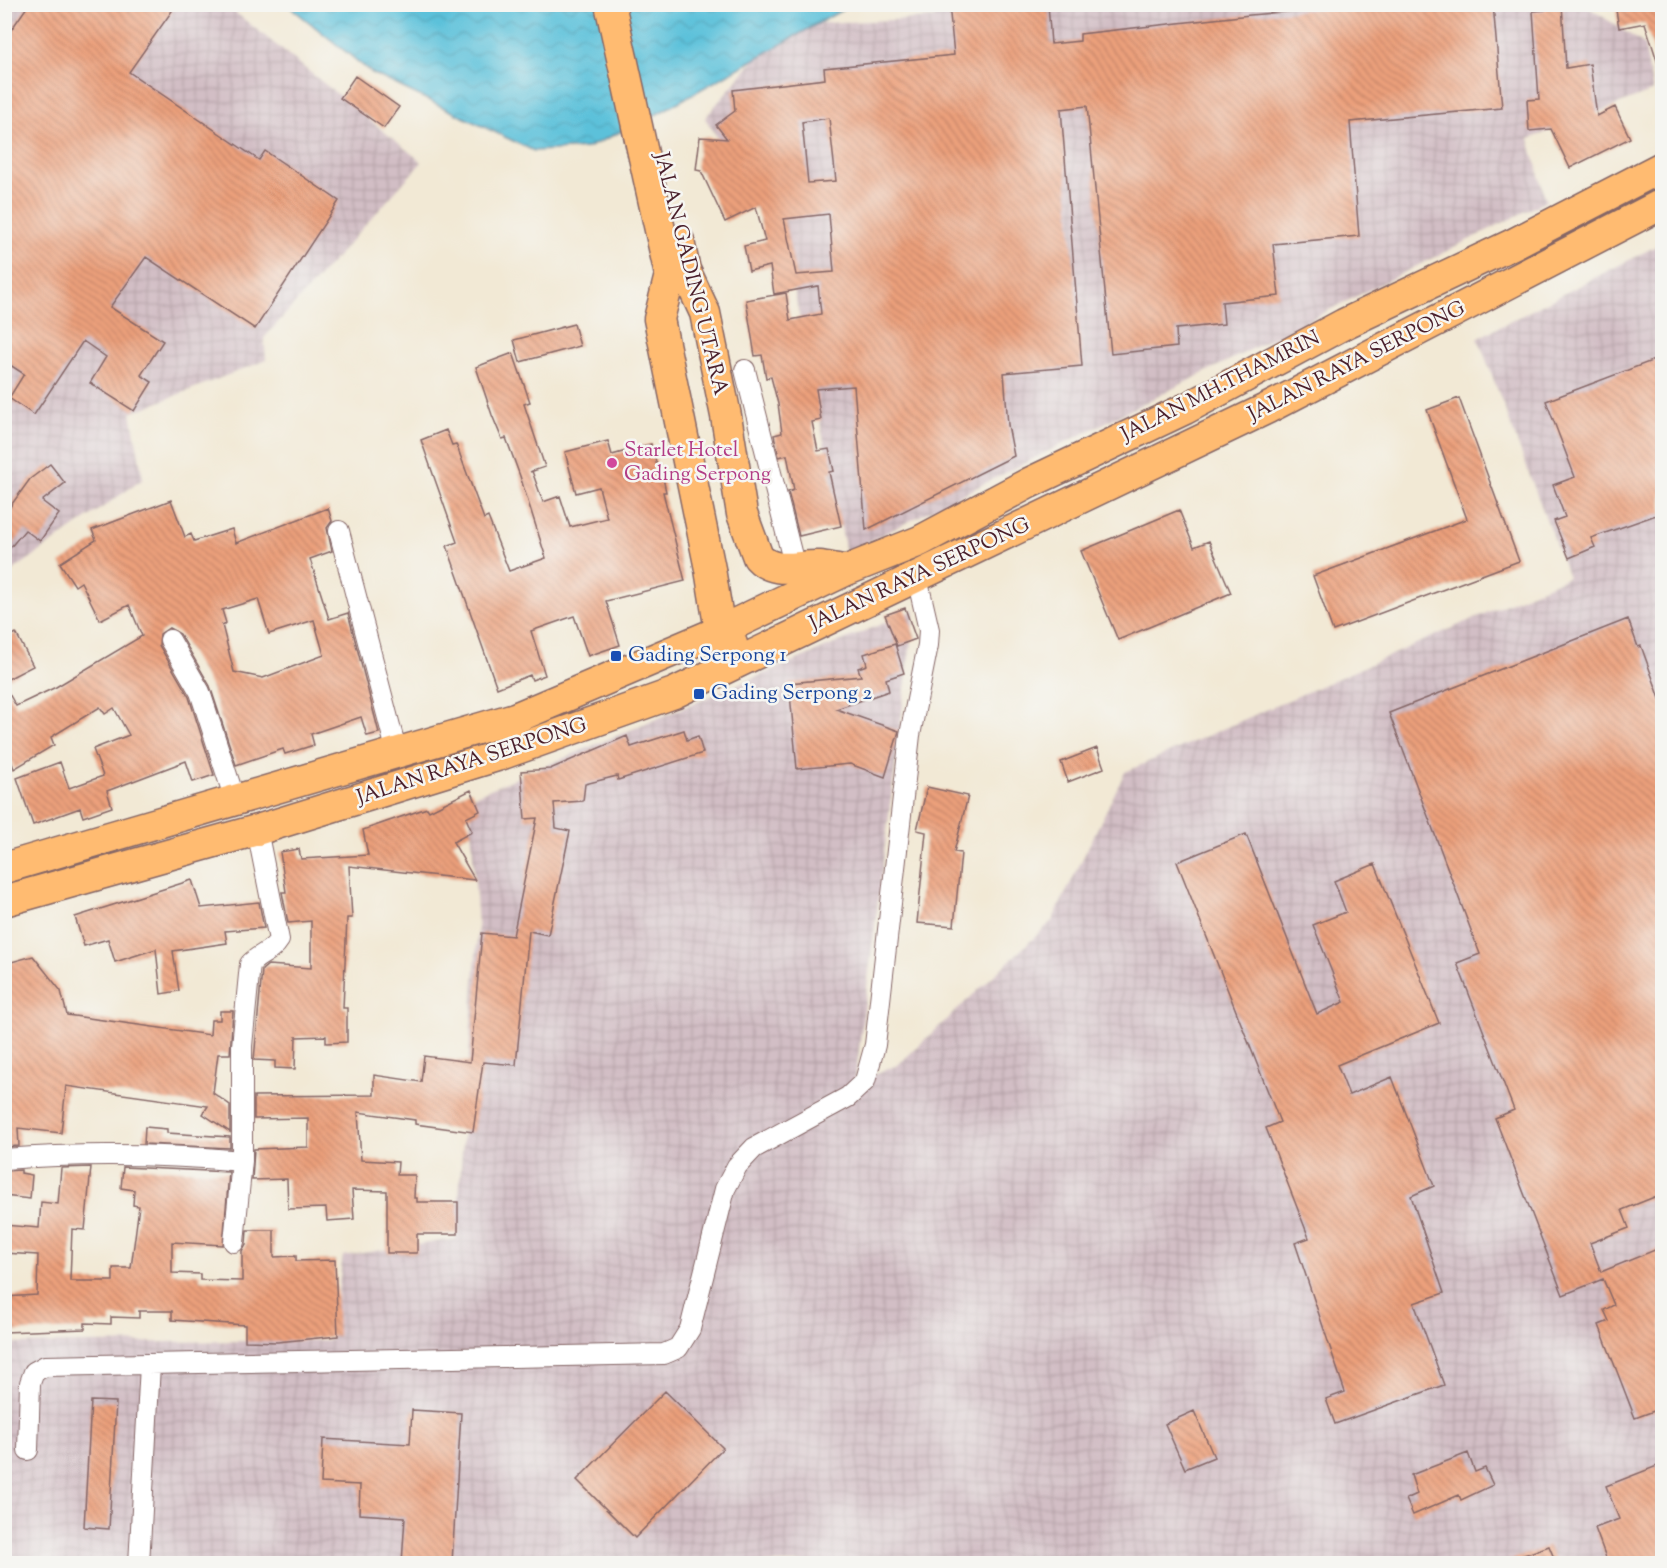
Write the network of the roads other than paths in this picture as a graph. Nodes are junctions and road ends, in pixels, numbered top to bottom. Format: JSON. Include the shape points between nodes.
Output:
{"nodes":[{"id":1,"x":610,"y":4,"type":"edge"},
{"id":2,"x":625,"y":4,"type":"edge"},
{"id":3,"x":1662,"y":167,"type":"edge"},
{"id":4,"x":1662,"y":204,"type":"edge"},
{"id":5,"x":671,"y":239,"type":"junction"},
{"id":6,"x":746,"y":370,"type":"dead end"},
{"id":7,"x":339,"y":531,"type":"dead end"},
{"id":8,"x":795,"y":568,"type":"junction"},
{"id":9,"x":847,"y":570,"type":"junction"},
{"id":10,"x":917,"y":578,"type":"junction"},
{"id":11,"x":777,"y":604,"type":"joint"},
{"id":12,"x":720,"y":631,"type":"junction"},
{"id":13,"x":170,"y":640,"type":"dead end"},
{"id":14,"x":763,"y":651,"type":"junction"},
{"id":15,"x":397,"y":753,"type":"junction"},
{"id":16,"x":235,"y":800,"type":"junction"},
{"id":17,"x":257,"y":830,"type":"junction"},
{"id":18,"x":4,"y":868,"type":"edge"},
{"id":19,"x":4,"y":901,"type":"edge"},
{"id":20,"x":4,"y":1159,"type":"edge"},
{"id":21,"x":242,"y":1161,"type":"junction"},
{"id":22,"x":234,"y":1242,"type":"dead end"},
{"id":23,"x":150,"y":1365,"type":"junction"},
{"id":24,"x":28,"y":1450,"type":"dead end"},
{"id":25,"x":139,"y":1563,"type":"edge"}],
"edges":[{"from":1,"to":5,"type":"main road","name":"JALAN GADING UTARA"},
{"from":2,"to":5,"type":"main road","name":"JALAN GADING UTARA"},
{"from":3,"to":9,"type":"main road","name":"JALAN MH.THAMRIN","via":[[920,541]]},
{"from":4,"to":10,"type":"main road","name":"JALAN RAYA SERPONG","via":[[1268,408]]},
{"from":5,"to":8,"type":"main road","name":"JALAN GADING UTARA","via":[[705,313],[742,513],[755,552],[762,562]]},
{"from":5,"to":12,"type":"main road","name":"JALAN GADING UTARA","via":[[670,275],[659,319],[711,569]]},
{"from":6,"to":8,"type":"street"},
{"from":7,"to":15,"type":"street"},
{"from":8,"to":9,"type":"main road","name":"JALAN GADING UTARA"},
{"from":9,"to":11,"type":"main road","name":"JALAN MH.THAMRIN"},
{"from":10,"to":14,"type":"main road","name":"JALAN RAYA SERPONG"},
{"from":10,"to":23,"type":"street","via":[[929,630],[928,645],[910,735],[875,1045],[865,1081],[848,1097],[754,1148],[736,1166],[725,1189],[690,1329],[678,1348],[664,1354]]},
{"from":11,"to":12,"type":"main road","name":"JALAN RAYA SERPONG"},
{"from":12,"to":14,"type":"main road","via":[[732,645]]},
{"from":12,"to":15,"type":"main road","name":"JALAN RAYA SERPONG","via":[[515,718]]},
{"from":13,"to":16,"type":"street","via":[[200,692]]},
{"from":14,"to":17,"type":"main road","name":"JALAN RAYA SERPONG","via":[[674,693],[525,747]]},
{"from":15,"to":16,"type":"main road","name":"JALAN RAYA SERPONG"},
{"from":16,"to":18,"type":"main road","name":"JALAN RAYA SERPONG"},
{"from":17,"to":19,"type":"main road","name":"JALAN RAYA SERPONG"},
{"from":17,"to":21,"type":"street","via":[[279,940],[250,964],[242,1046]]},
{"from":20,"to":21,"type":"street","via":[[159,1154]]},
{"from":21,"to":22,"type":"street"},
{"from":23,"to":24,"type":"street","via":[[45,1366],[34,1371],[30,1383]]},
{"from":23,"to":25,"type":"street"}]}
